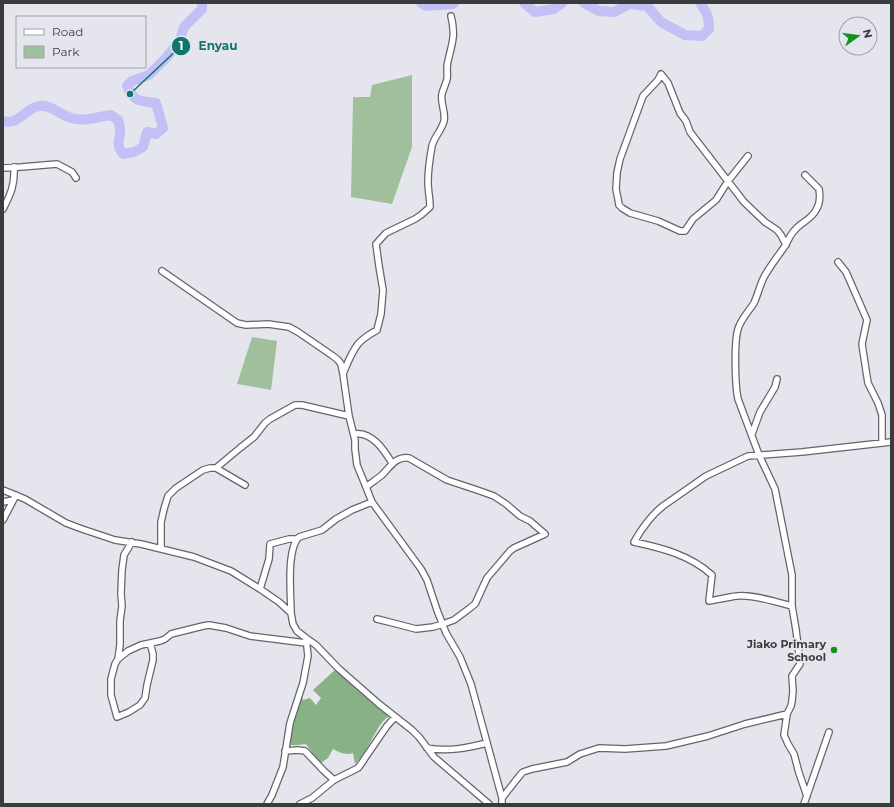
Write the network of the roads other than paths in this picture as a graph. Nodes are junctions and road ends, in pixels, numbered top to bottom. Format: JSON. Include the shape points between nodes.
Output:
{"nodes":[{"id":1,"x":451,"y":16,"type":"dead end"},
{"id":2,"x":748,"y":156,"type":"dead end"},
{"id":3,"x":14,"y":167,"type":"junction"},
{"id":4,"x":3,"y":168,"type":"edge"},
{"id":5,"x":805,"y":175,"type":"dead end"},
{"id":6,"x":76,"y":178,"type":"dead end"},
{"id":7,"x":728,"y":181,"type":"junction"},
{"id":8,"x":3,"y":209,"type":"edge"},
{"id":9,"x":786,"y":245,"type":"junction"},
{"id":10,"x":838,"y":262,"type":"dead end"},
{"id":11,"x":162,"y":271,"type":"dead end"},
{"id":12,"x":343,"y":374,"type":"junction"},
{"id":13,"x":777,"y":379,"type":"dead end"},
{"id":14,"x":349,"y":416,"type":"junction"},
{"id":15,"x":354,"y":434,"type":"junction"},
{"id":16,"x":752,"y":435,"type":"junction"},
{"id":17,"x":891,"y":442,"type":"edge"},
{"id":18,"x":882,"y":443,"type":"junction"},
{"id":19,"x":759,"y":455,"type":"junction"},
{"id":20,"x":392,"y":463,"type":"junction"},
{"id":21,"x":216,"y":468,"type":"junction"},
{"id":22,"x":245,"y":485,"type":"dead end"},
{"id":23,"x":366,"y":487,"type":"junction"},
{"id":24,"x":3,"y":490,"type":"edge"},
{"id":25,"x":15,"y":498,"type":"junction"},
{"id":26,"x":3,"y":502,"type":"edge"},
{"id":27,"x":372,"y":502,"type":"junction"},
{"id":28,"x":3,"y":520,"type":"edge"},
{"id":29,"x":296,"y":539,"type":"junction"},
{"id":30,"x":132,"y":542,"type":"junction"},
{"id":31,"x":161,"y":548,"type":"junction"},
{"id":32,"x":260,"y":589,"type":"junction"},
{"id":33,"x":792,"y":606,"type":"junction"},
{"id":34,"x":291,"y":613,"type":"junction"},
{"id":35,"x":377,"y":619,"type":"dead end"},
{"id":36,"x":443,"y":624,"type":"junction"},
{"id":37,"x":306,"y":641,"type":"junction"},
{"id":38,"x":150,"y":643,"type":"junction"},
{"id":39,"x":118,"y":659,"type":"junction"},
{"id":40,"x":787,"y":714,"type":"junction"},
{"id":41,"x":395,"y":718,"type":"junction"},
{"id":42,"x":829,"y":732,"type":"dead end"},
{"id":43,"x":487,"y":743,"type":"junction"},
{"id":44,"x":427,"y":748,"type":"junction"},
{"id":45,"x":285,"y":751,"type":"junction"},
{"id":46,"x":334,"y":780,"type":"junction"},
{"id":47,"x":807,"y":796,"type":"junction"},
{"id":48,"x":502,"y":801,"type":"edge"},
{"id":49,"x":267,"y":804,"type":"edge"},
{"id":50,"x":300,"y":804,"type":"edge"},
{"id":51,"x":489,"y":804,"type":"edge"},
{"id":52,"x":804,"y":804,"type":"edge"}],
"edges":[{"from":1,"to":12,"type":"street","via":[[454,36],[447,79],[442,93],[444,122],[432,150],[428,182],[430,207],[415,219],[386,233],[376,244],[383,290],[377,330],[358,344]]},
{"from":2,"to":7,"type":"street"},
{"from":3,"to":4,"type":"street"},
{"from":3,"to":6,"type":"street","via":[[57,164],[72,172]]},
{"from":3,"to":8,"type":"street","via":[[13,188]]},
{"from":5,"to":9,"type":"street","via":[[819,189],[818,207],[814,214],[794,231]]},
{"from":7,"to":7,"type":"street","via":[[690,132],[668,83],[661,74],[643,96],[620,159],[616,189],[619,205],[630,212],[685,231],[693,219],[716,200]]},
{"from":7,"to":9,"type":"street","via":[[744,202],[777,230]]},
{"from":9,"to":16,"type":"street","via":[[764,278],[755,300],[739,325],[736,336],[737,394]]},
{"from":10,"to":18,"type":"street","via":[[846,272],[867,320],[862,351],[868,383],[882,415]]},
{"from":11,"to":12,"type":"street","via":[[237,323],[290,327],[333,356],[341,364]]},
{"from":12,"to":14,"type":"street"},
{"from":13,"to":16,"type":"street","via":[[760,412]]},
{"from":14,"to":15,"type":"street"},
{"from":14,"to":21,"type":"street","via":[[302,405],[295,406],[270,419],[254,437]]},
{"from":15,"to":20,"type":"street","via":[[370,437],[382,448]]},
{"from":15,"to":23,"type":"street","via":[[357,465]]},
{"from":16,"to":19,"type":"street"},
{"from":17,"to":18,"type":"street"},
{"from":18,"to":19,"type":"street"},
{"from":19,"to":33,"type":"street","via":[[773,485],[781,518],[792,575]]},
{"from":19,"to":33,"type":"street","via":[[745,457],[706,476],[657,511],[634,542],[686,557],[705,569],[712,575],[709,601],[745,596]]},
{"from":20,"to":23,"type":"street"},
{"from":20,"to":36,"type":"street","via":[[409,458],[448,480],[494,496],[545,534],[510,551],[487,578],[475,604],[454,620]]},
{"from":21,"to":22,"type":"street"},
{"from":21,"to":31,"type":"street","via":[[203,470],[170,494],[161,522]]},
{"from":23,"to":27,"type":"street"},
{"from":24,"to":25,"type":"street"},
{"from":25,"to":26,"type":"street"},
{"from":25,"to":28,"type":"street"},
{"from":25,"to":30,"type":"street","via":[[25,499],[66,523],[108,538]]},
{"from":27,"to":29,"type":"street","via":[[352,510],[322,530]]},
{"from":27,"to":36,"type":"street","via":[[422,569]]},
{"from":29,"to":32,"type":"street","via":[[270,544],[269,559]]},
{"from":29,"to":34,"type":"street","via":[[291,556],[289,582]]},
{"from":30,"to":31,"type":"street"},
{"from":30,"to":39,"type":"street","via":[[122,566]]},
{"from":31,"to":32,"type":"street","via":[[224,568]]},
{"from":32,"to":34,"type":"street"},
{"from":33,"to":40,"type":"street","via":[[800,664],[792,676],[792,701]]},
{"from":34,"to":37,"type":"street","via":[[297,631]]},
{"from":35,"to":36,"type":"street","via":[[416,630]]},
{"from":36,"to":43,"type":"street","via":[[466,670]]},
{"from":37,"to":38,"type":"street","via":[[254,637],[209,625],[171,634],[165,639]]},
{"from":37,"to":41,"type":"street","via":[[316,646]]},
{"from":37,"to":45,"type":"street","via":[[308,656],[303,683],[290,723]]},
{"from":38,"to":39,"type":"street","via":[[140,645]]},
{"from":38,"to":39,"type":"street","via":[[153,660],[145,698],[140,705],[117,717],[110,688],[114,664]]},
{"from":40,"to":47,"type":"street","via":[[784,734],[794,754]]},
{"from":40,"to":48,"type":"street","via":[[666,746],[599,748],[558,765],[523,772]]},
{"from":41,"to":44,"type":"street","via":[[412,730]]},
{"from":41,"to":46,"type":"street","via":[[358,768]]},
{"from":42,"to":47,"type":"street"},
{"from":43,"to":44,"type":"street","via":[[445,750]]},
{"from":43,"to":48,"type":"street"},
{"from":44,"to":51,"type":"street"},
{"from":45,"to":46,"type":"street","via":[[305,751]]},
{"from":45,"to":49,"type":"street","via":[[283,767]]},
{"from":46,"to":50,"type":"street","via":[[312,798]]},
{"from":47,"to":52,"type":"street"}]}
